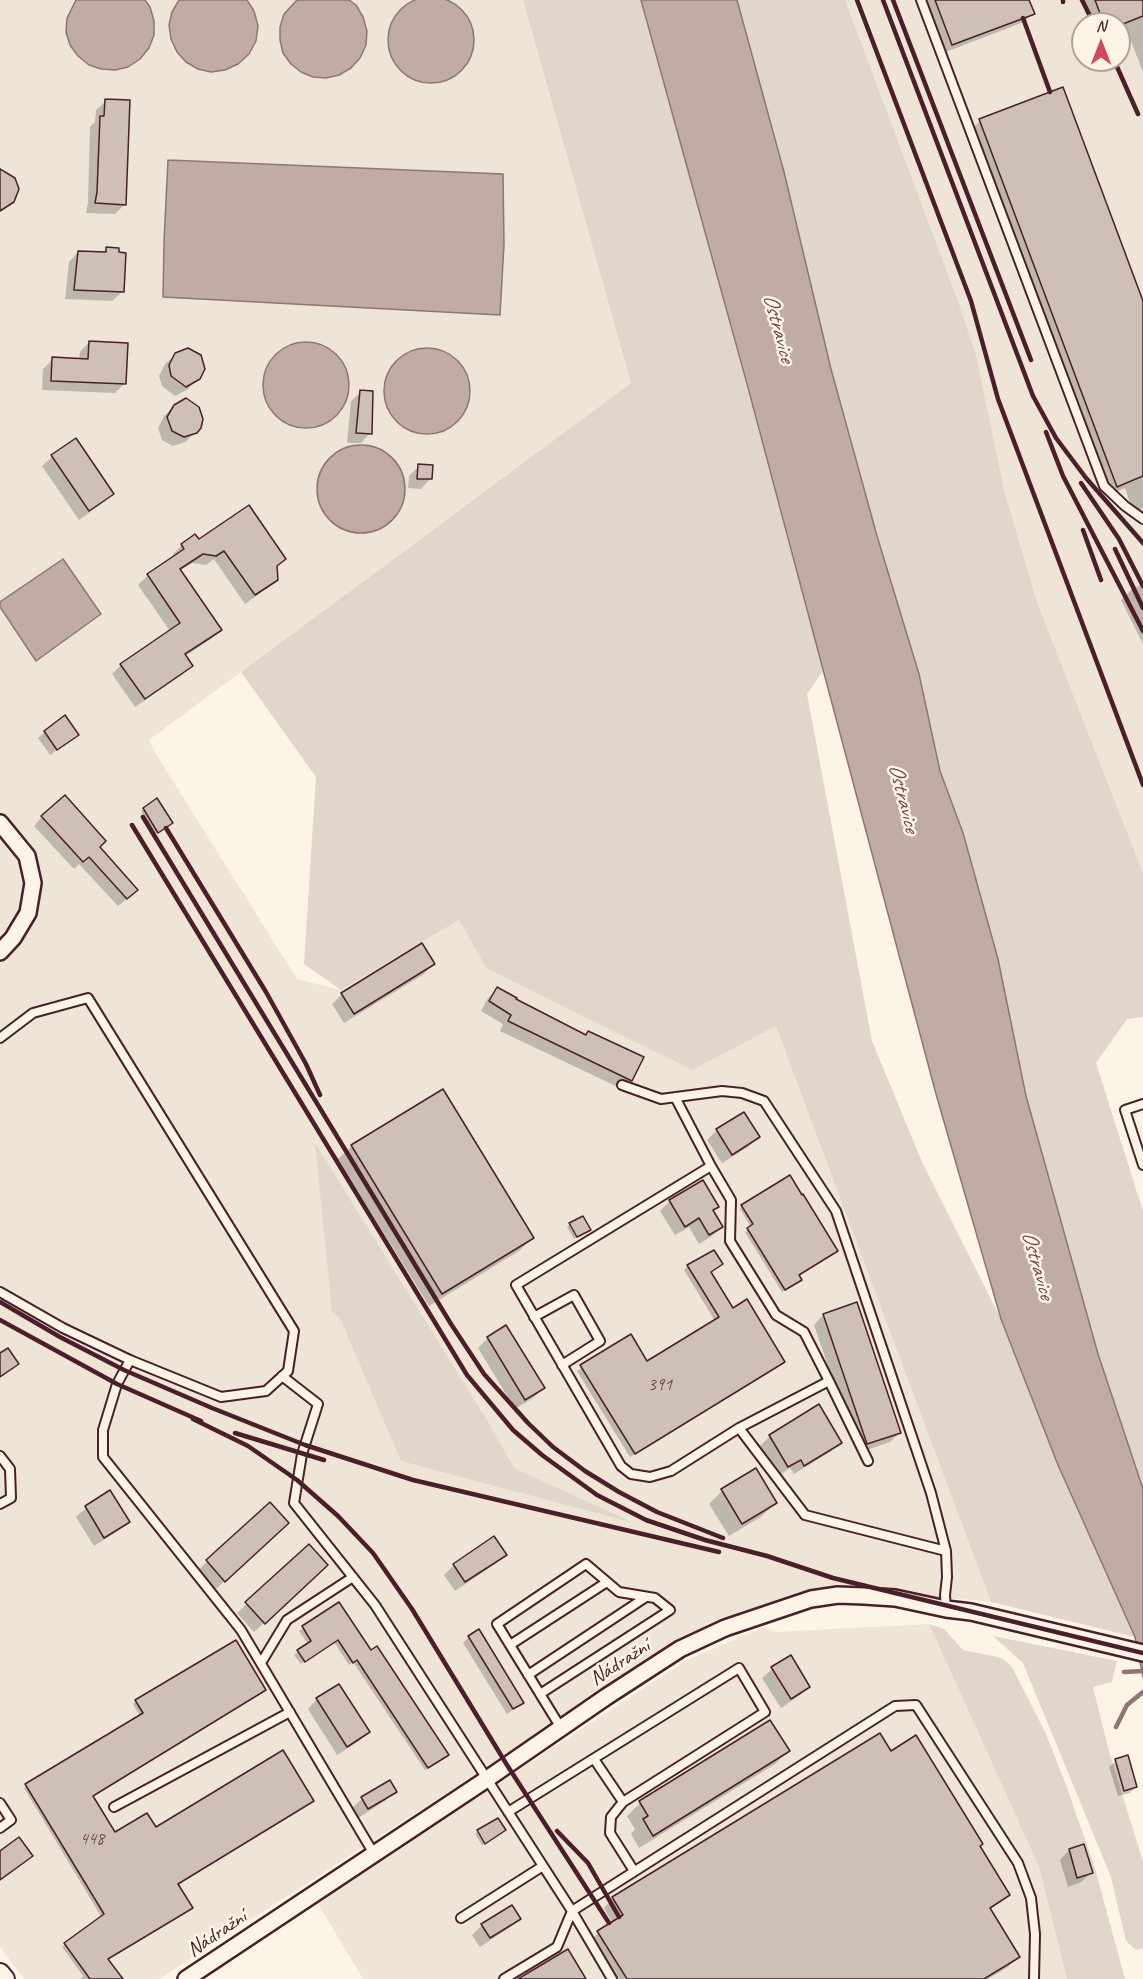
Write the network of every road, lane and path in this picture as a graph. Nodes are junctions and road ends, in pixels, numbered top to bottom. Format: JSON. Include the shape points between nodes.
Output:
{"nodes":[{"id":1,"x":921,"y":0,"type":"edge"},
{"id":2,"x":1143,"y":519,"type":"edge"},
{"id":3,"x":0,"y":823,"type":"edge"},
{"id":4,"x":0,"y":952,"type":"edge"},
{"id":5,"x":0,"y":1038,"type":"edge"},
{"id":6,"x":622,"y":1086,"type":"dead end"},
{"id":7,"x":675,"y":1097,"type":"junction"},
{"id":8,"x":1143,"y":1104,"type":"edge"},
{"id":9,"x":1143,"y":1165,"type":"edge"},
{"id":10,"x":711,"y":1166,"type":"junction"},
{"id":11,"x":0,"y":1292,"type":"edge"},
{"id":12,"x":534,"y":1317,"type":"junction"},
{"id":13,"x":130,"y":1360,"type":"junction"},
{"id":14,"x":562,"y":1365,"type":"junction"},
{"id":15,"x":282,"y":1376,"type":"junction"},
{"id":16,"x":829,"y":1381,"type":"junction"},
{"id":17,"x":739,"y":1428,"type":"junction"},
{"id":18,"x":0,"y":1456,"type":"edge"},
{"id":19,"x":868,"y":1461,"type":"dead end"},
{"id":20,"x":0,"y":1504,"type":"edge"},
{"id":21,"x":946,"y":1551,"type":"junction"},
{"id":22,"x":353,"y":1577,"type":"junction"},
{"id":23,"x":607,"y":1582,"type":"junction"},
{"id":24,"x":646,"y":1597,"type":"junction"},
{"id":25,"x":946,"y":1609,"type":"junction"},
{"id":26,"x":510,"y":1645,"type":"junction"},
{"id":27,"x":1143,"y":1653,"type":"edge"},
{"id":28,"x":261,"y":1663,"type":"junction"},
{"id":29,"x":528,"y":1675,"type":"junction"},
{"id":30,"x":540,"y":1694,"type":"junction"},
{"id":31,"x":290,"y":1712,"type":"junction"},
{"id":32,"x":561,"y":1728,"type":"junction"},
{"id":33,"x":594,"y":1759,"type":"junction"},
{"id":34,"x":487,"y":1779,"type":"junction"},
{"id":35,"x":622,"y":1802,"type":"junction"},
{"id":36,"x":0,"y":1803,"type":"edge"},
{"id":37,"x":114,"y":1807,"type":"dead end"},
{"id":38,"x":508,"y":1812,"type":"junction"},
{"id":39,"x":0,"y":1828,"type":"edge"},
{"id":40,"x":374,"y":1854,"type":"junction"},
{"id":41,"x":543,"y":1866,"type":"junction"},
{"id":42,"x":634,"y":1871,"type":"junction"},
{"id":43,"x":572,"y":1911,"type":"junction"},
{"id":44,"x":461,"y":1918,"type":"dead end"},
{"id":45,"x":0,"y":1973,"type":"edge"},
{"id":46,"x":4,"y":1979,"type":"edge"},
{"id":47,"x":186,"y":1979,"type":"edge"},
{"id":48,"x":504,"y":1979,"type":"edge"},
{"id":49,"x":612,"y":1979,"type":"edge"},
{"id":50,"x":1034,"y":1979,"type":"edge"}],
"edges":[{"from":1,"to":2,"type":"lane","via":[[1104,486]]},
{"from":3,"to":4,"type":"street","via":[[27,856],[33,883],[28,913]]},
{"from":5,"to":15,"type":"lane","via":[[33,1013],[88,998],[294,1331],[288,1371]]},
{"from":6,"to":7,"type":"lane","via":[[661,1099]]},
{"from":7,"to":10,"type":"lane"},
{"from":7,"to":21,"type":"lane","via":[[722,1090],[764,1101],[836,1211],[931,1493]]},
{"from":8,"to":9,"type":"lane","via":[[1125,1110]]},
{"from":10,"to":12,"type":"lane","via":[[516,1285]]},
{"from":10,"to":16,"type":"lane","via":[[731,1200],[730,1241],[776,1315],[804,1332]]},
{"from":11,"to":13,"type":"lane"},
{"from":12,"to":14,"type":"lane"},
{"from":12,"to":14,"type":"lane","via":[[574,1295],[590,1322],[600,1341]]},
{"from":13,"to":15,"type":"lane","via":[[221,1397],[266,1391]]},
{"from":13,"to":28,"type":"lane","via":[[117,1384],[103,1430],[103,1456],[241,1630]]},
{"from":14,"to":17,"type":"lane","via":[[621,1466],[631,1474],[650,1477],[671,1471]]},
{"from":15,"to":22,"type":"lane","via":[[318,1404],[302,1454],[294,1503]]},
{"from":16,"to":17,"type":"lane"},
{"from":16,"to":19,"type":"lane"},
{"from":17,"to":21,"type":"lane","via":[[805,1515]]},
{"from":18,"to":20,"type":"lane","via":[[10,1469],[11,1498]]},
{"from":21,"to":25,"type":"lane"},
{"from":22,"to":28,"type":"lane","via":[[287,1620]]},
{"from":22,"to":34,"type":"lane"},
{"from":23,"to":24,"type":"lane","via":[[619,1592]]},
{"from":23,"to":26,"type":"lane"},
{"from":23,"to":26,"type":"lane","via":[[586,1564],[497,1624]]},
{"from":24,"to":29,"type":"lane"},
{"from":24,"to":30,"type":"lane","via":[[655,1598],[670,1610]]},
{"from":25,"to":27,"type":"street","name":"Nádražní"},
{"from":25,"to":32,"type":"street","name":"Nádražní","via":[[895,1598],[838,1595],[811,1599],[725,1628],[680,1649]]},
{"from":26,"to":29,"type":"lane"},
{"from":28,"to":31,"type":"lane"},
{"from":29,"to":30,"type":"lane"},
{"from":30,"to":32,"type":"lane"},
{"from":31,"to":37,"type":"lane"},
{"from":31,"to":40,"type":"lane"},
{"from":32,"to":34,"type":"street","name":"Nádražní"},
{"from":33,"to":35,"type":"lane"},
{"from":33,"to":35,"type":"lane","via":[[739,1668],[765,1712]]},
{"from":33,"to":38,"type":"lane"},
{"from":34,"to":38,"type":"lane"},
{"from":34,"to":40,"type":"street","name":"Nádražní"},
{"from":35,"to":42,"type":"lane","via":[[611,1817],[610,1833]]},
{"from":36,"to":39,"type":"lane","via":[[11,1820]]},
{"from":38,"to":41,"type":"lane"},
{"from":40,"to":47,"type":"street","name":"Nádražní"},
{"from":41,"to":43,"type":"lane"},
{"from":41,"to":44,"type":"lane"},
{"from":42,"to":43,"type":"lane"},
{"from":42,"to":50,"type":"lane","via":[[895,1706],[916,1705],[1018,1863],[1031,1898]]},
{"from":43,"to":48,"type":"lane","via":[[557,1947]]},
{"from":43,"to":49,"type":"lane"},
{"from":45,"to":46,"type":"street"}]}
